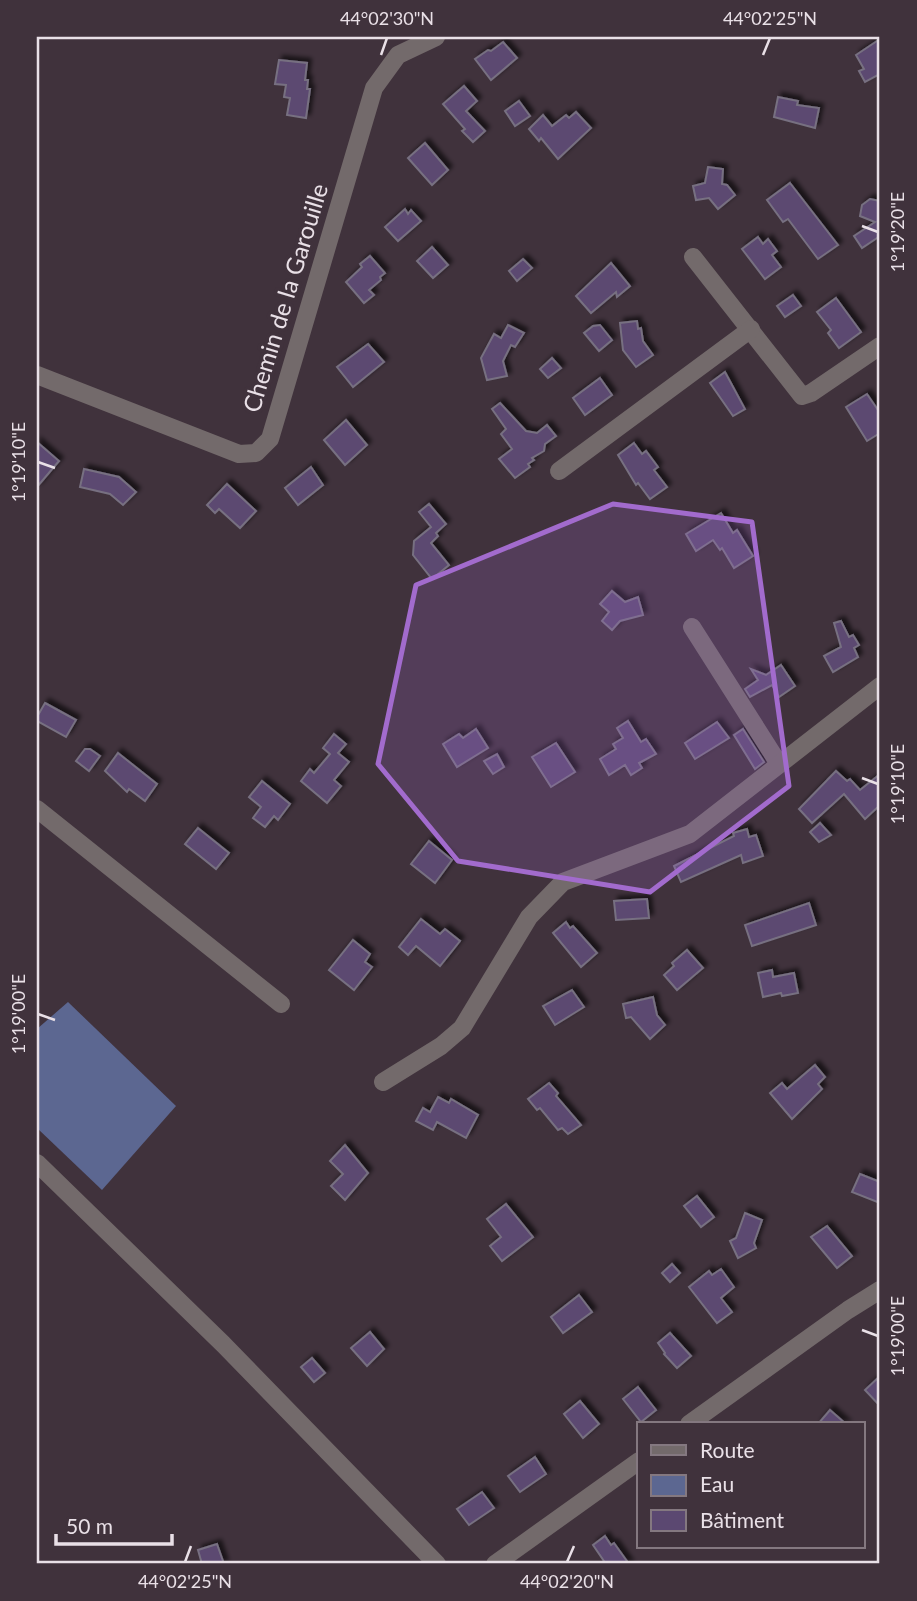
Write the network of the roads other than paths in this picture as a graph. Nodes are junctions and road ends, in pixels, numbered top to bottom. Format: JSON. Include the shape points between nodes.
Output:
{"nodes":[{"id":1,"x":436,"y":37,"type":"edge"},
{"id":2,"x":693,"y":257,"type":"dead end"},
{"id":3,"x":751,"y":329,"type":"junction"},
{"id":4,"x":880,"y":346,"type":"edge"},
{"id":5,"x":37,"y":375,"type":"edge"},
{"id":6,"x":559,"y":471,"type":"dead end"},
{"id":7,"x":692,"y":627,"type":"dead end"},
{"id":8,"x":880,"y":685,"type":"edge"},
{"id":9,"x":779,"y":764,"type":"junction"},
{"id":10,"x":37,"y":809,"type":"edge"},
{"id":11,"x":281,"y":1004,"type":"dead end"},
{"id":12,"x":383,"y":1082,"type":"dead end"},
{"id":13,"x":37,"y":1163,"type":"edge"},
{"id":14,"x":880,"y":1290,"type":"edge"},
{"id":15,"x":692,"y":1422,"type":"edge"},
{"id":16,"x":637,"y":1462,"type":"edge"},
{"id":17,"x":437,"y":1564,"type":"edge"},
{"id":18,"x":495,"y":1564,"type":"edge"}],
"edges":[{"from":1,"to":5,"type":"street","name":"Chemin de la Garouille","via":[[398,55],[374,88],[270,439],[256,453],[239,454]]},
{"from":2,"to":3,"type":"street"},
{"from":3,"to":4,"type":"street","via":[[802,396]]},
{"from":3,"to":6,"type":"street"},
{"from":7,"to":9,"type":"street"},
{"from":8,"to":9,"type":"street"},
{"from":9,"to":12,"type":"street","via":[[690,834],[563,882],[529,917],[462,1028]]},
{"from":10,"to":11,"type":"street"},
{"from":13,"to":17,"type":"street"},
{"from":14,"to":15,"type":"street"},
{"from":16,"to":18,"type":"street"}]}
